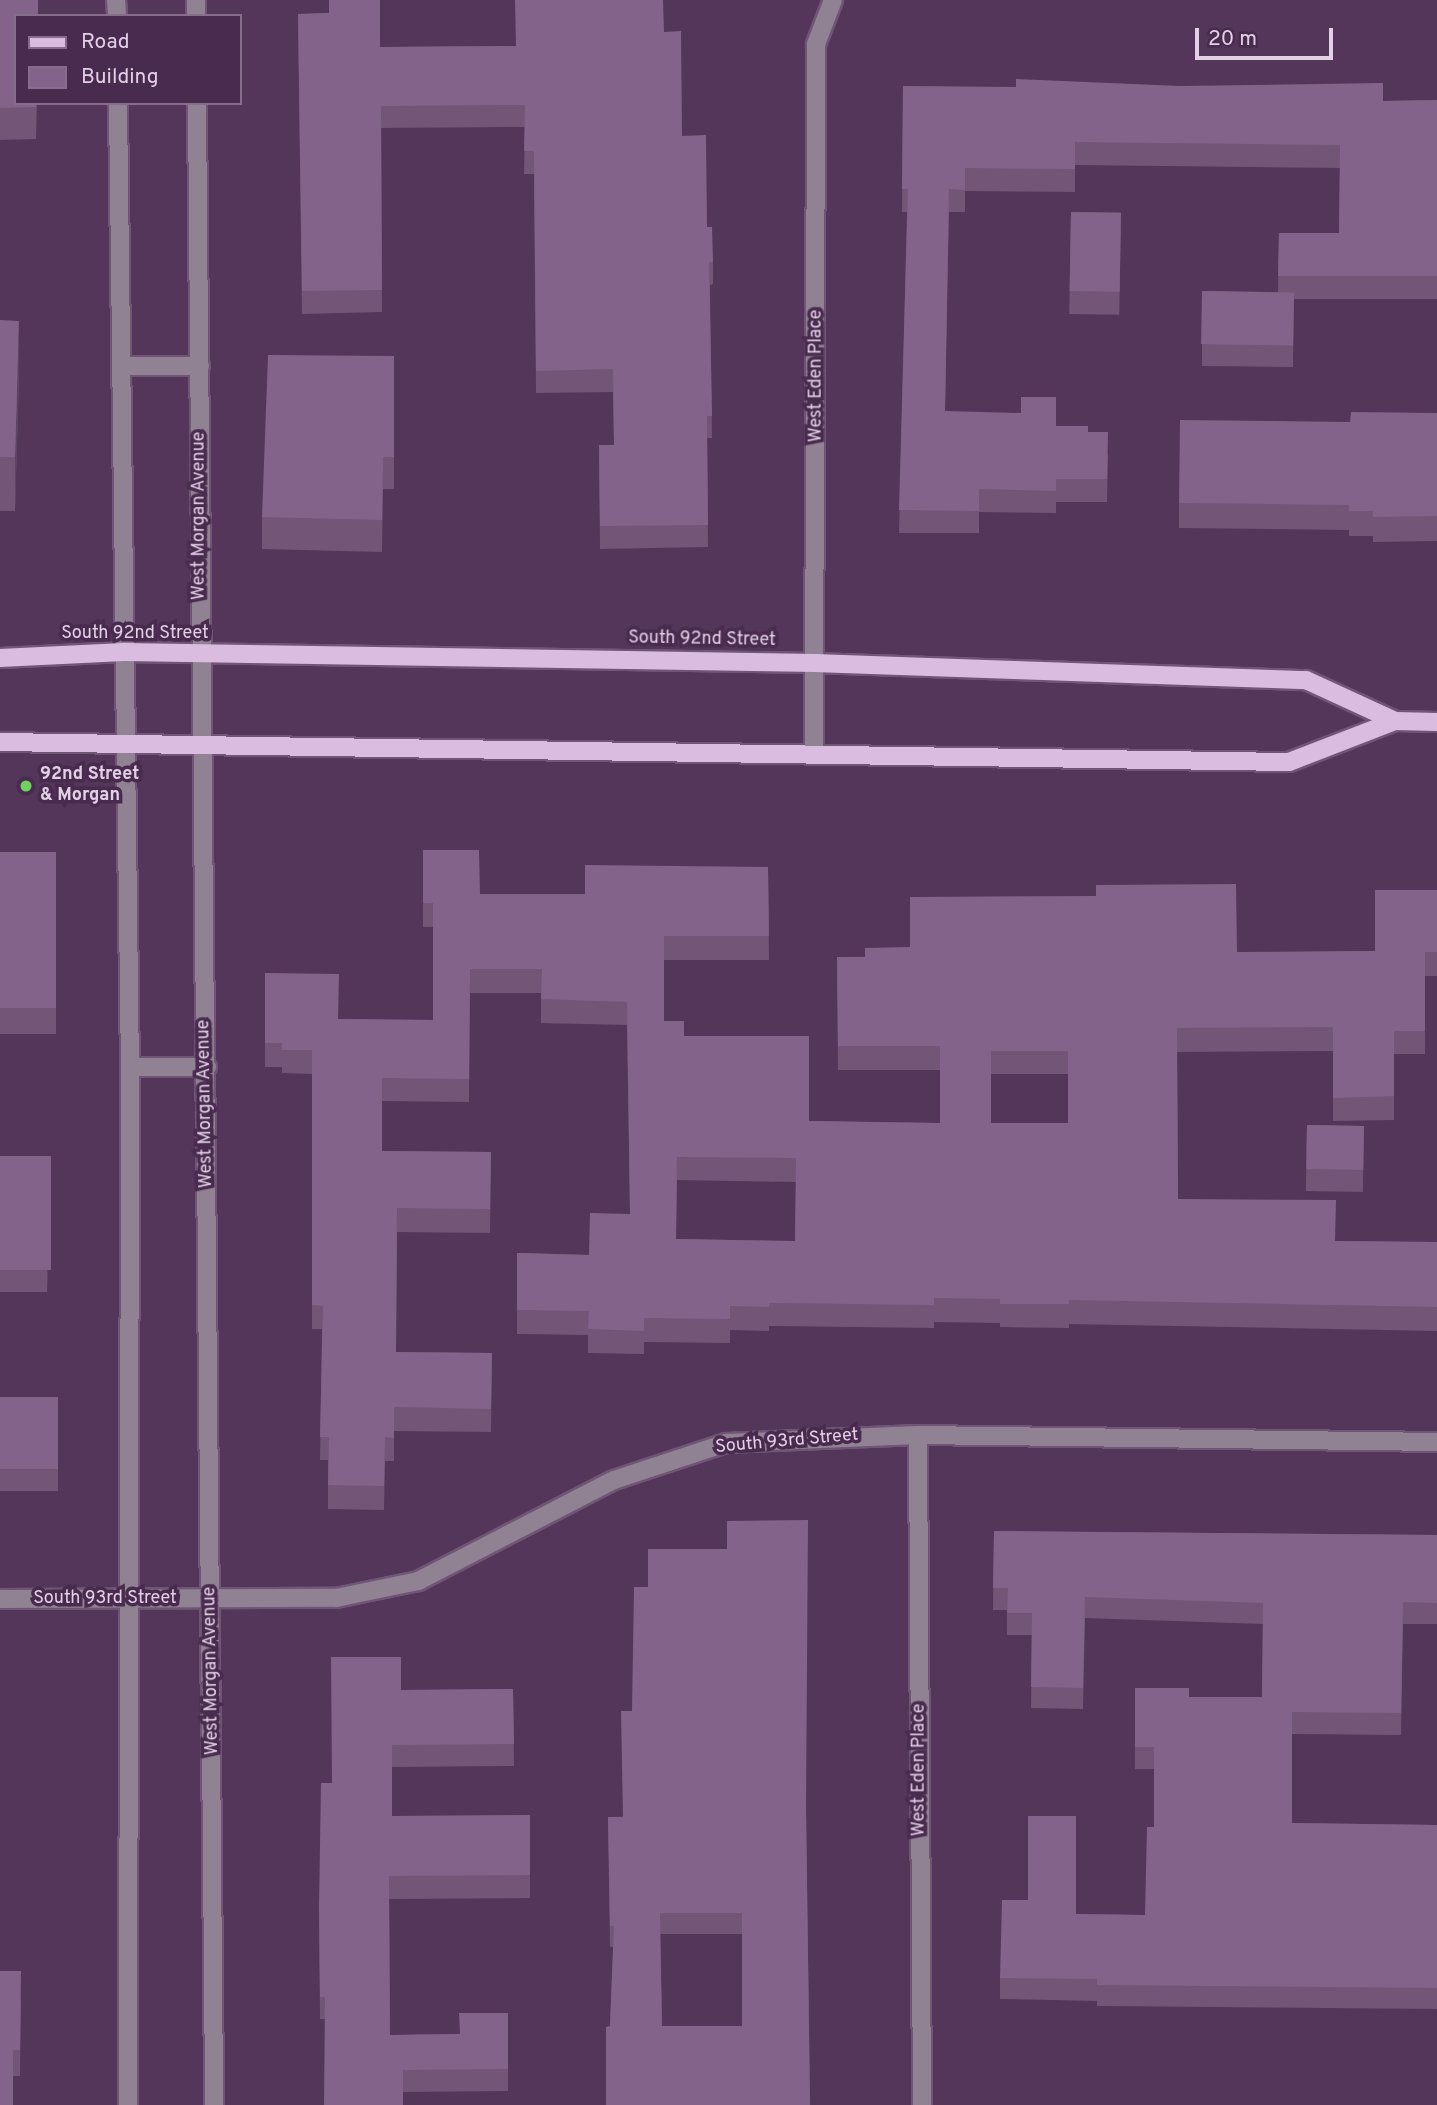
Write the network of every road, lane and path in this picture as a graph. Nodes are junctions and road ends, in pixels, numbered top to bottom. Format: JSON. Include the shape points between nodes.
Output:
{"nodes":[{"id":1,"x":833,"y":0,"type":"edge"},
{"id":2,"x":118,"y":105,"type":"edge"},
{"id":3,"x":197,"y":105,"type":"edge"},
{"id":4,"x":123,"y":366,"type":"junction"},
{"id":5,"x":200,"y":366,"type":"junction"},
{"id":6,"x":124,"y":652,"type":"junction"},
{"id":7,"x":201,"y":654,"type":"junction"},
{"id":8,"x":0,"y":658,"type":"edge"},
{"id":9,"x":816,"y":663,"type":"junction"},
{"id":10,"x":1395,"y":721,"type":"junction"},
{"id":11,"x":1437,"y":722,"type":"edge"},
{"id":12,"x":0,"y":742,"type":"edge"},
{"id":13,"x":124,"y":744,"type":"junction"},
{"id":14,"x":200,"y":745,"type":"junction"},
{"id":15,"x":814,"y":755,"type":"junction"},
{"id":16,"x":130,"y":1067,"type":"junction"},
{"id":17,"x":207,"y":1067,"type":"junction"},
{"id":18,"x":918,"y":1435,"type":"junction"},
{"id":19,"x":1437,"y":1443,"type":"edge"},
{"id":20,"x":211,"y":1598,"type":"junction"},
{"id":21,"x":0,"y":1599,"type":"edge"},
{"id":22,"x":132,"y":1601,"type":"junction"},
{"id":23,"x":128,"y":2105,"type":"edge"},
{"id":24,"x":215,"y":2105,"type":"edge"},
{"id":25,"x":922,"y":2105,"type":"edge"}],
"edges":[{"from":1,"to":9,"type":"street","name":"West Eden Place","via":[[816,44]]},
{"from":2,"to":4,"type":"street"},
{"from":3,"to":5,"type":"street","name":"West Morgan Avenue"},
{"from":4,"to":5,"type":"street"},
{"from":4,"to":6,"type":"street"},
{"from":5,"to":7,"type":"street","name":"West Morgan Avenue"},
{"from":6,"to":7,"type":"main road","name":"South 92nd Street"},
{"from":6,"to":8,"type":"main road","name":"South 92nd Street"},
{"from":6,"to":13,"type":"street"},
{"from":7,"to":9,"type":"main road","name":"South 92nd Street"},
{"from":7,"to":14,"type":"street","name":"West Morgan Avenue"},
{"from":9,"to":10,"type":"main road","name":"South 92nd Street","via":[[1306,680]]},
{"from":9,"to":15,"type":"street","name":"West Eden Place"},
{"from":10,"to":11,"type":"main road","name":"South 92nd Street"},
{"from":10,"to":15,"type":"main road","name":"South 92nd Street","via":[[1289,762]]},
{"from":12,"to":13,"type":"main road","name":"South 92nd Street"},
{"from":13,"to":14,"type":"main road","name":"South 92nd Street"},
{"from":13,"to":16,"type":"street"},
{"from":14,"to":15,"type":"main road","name":"South 92nd Street"},
{"from":14,"to":17,"type":"street","name":"West Morgan Avenue"},
{"from":16,"to":17,"type":"street"},
{"from":16,"to":22,"type":"street"},
{"from":17,"to":20,"type":"street","name":"West Morgan Avenue"},
{"from":18,"to":19,"type":"street","name":"South 93rd Street"},
{"from":18,"to":20,"type":"street","name":"South 93rd Street","via":[[726,1443],[614,1480],[418,1581],[336,1598]]},
{"from":18,"to":25,"type":"street","name":"West Eden Place"},
{"from":20,"to":22,"type":"street","name":"South 93rd Street"},
{"from":20,"to":24,"type":"street","name":"West Morgan Avenue"},
{"from":21,"to":22,"type":"street","name":"South 93rd Street"},
{"from":22,"to":23,"type":"street"}]}
